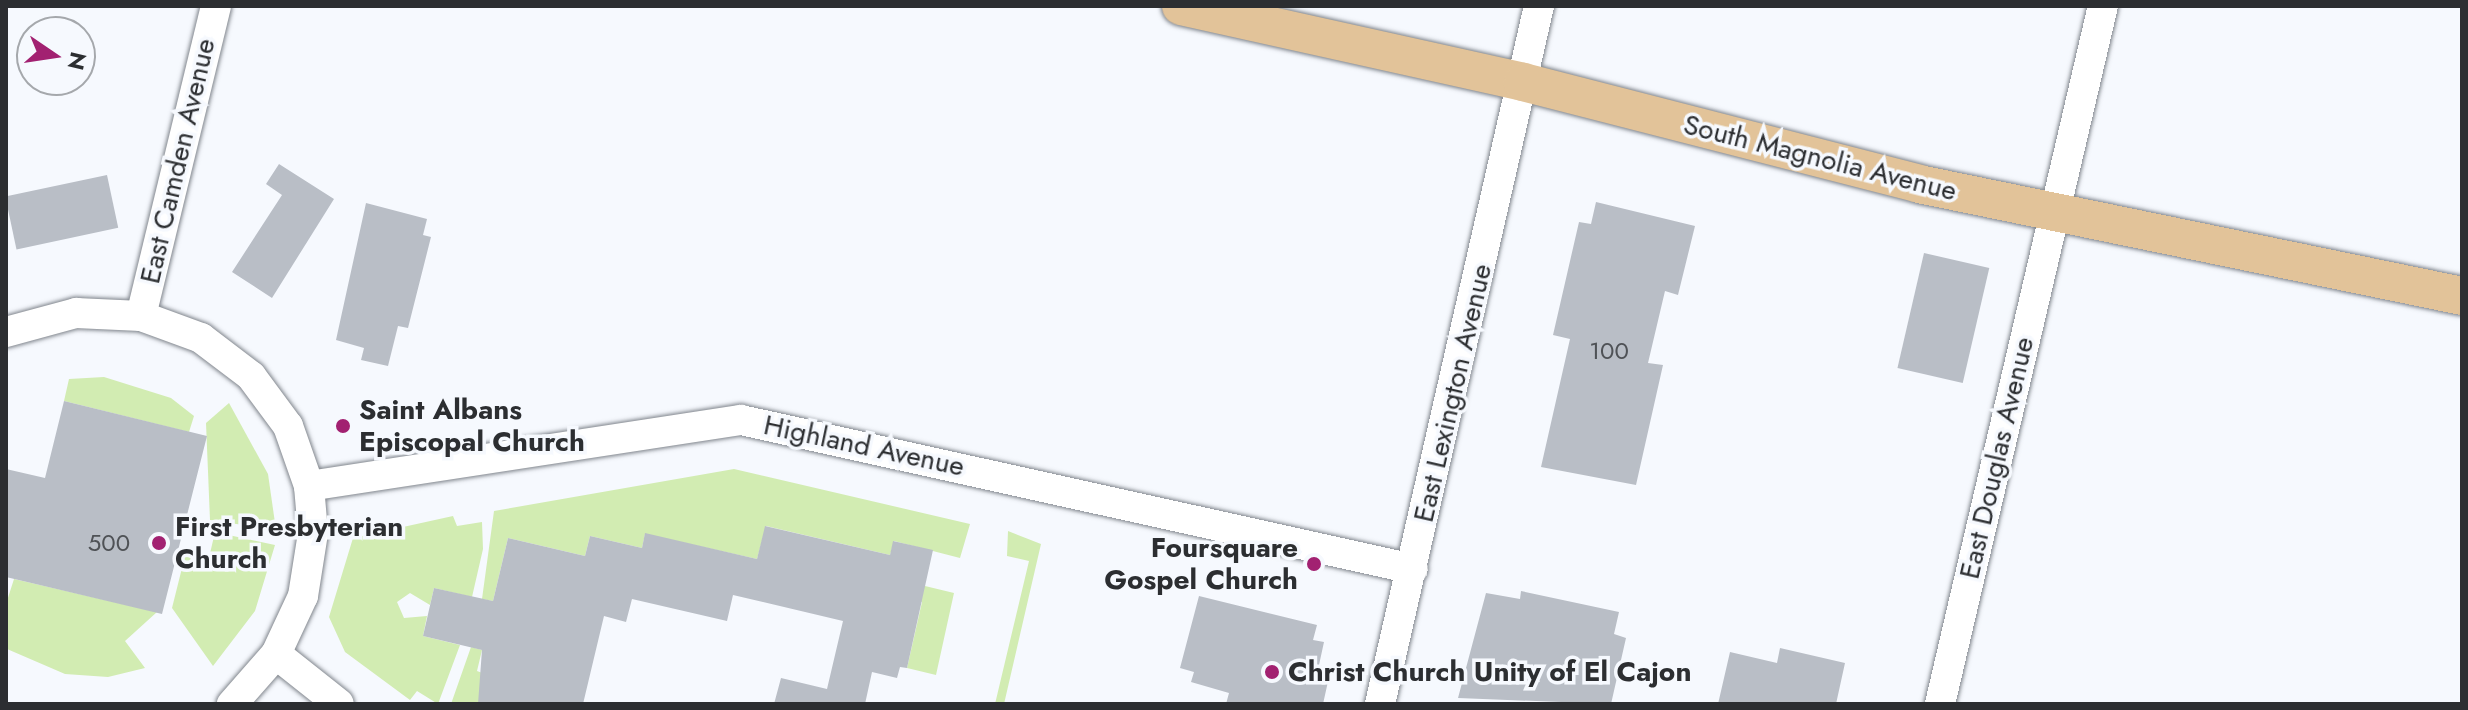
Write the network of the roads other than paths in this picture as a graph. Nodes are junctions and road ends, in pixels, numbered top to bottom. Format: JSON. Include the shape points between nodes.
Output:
{"nodes":[{"id":1,"x":216,"y":6,"type":"edge"},
{"id":2,"x":1181,"y":6,"type":"edge"},
{"id":3,"x":1539,"y":6,"type":"edge"},
{"id":4,"x":2103,"y":6,"type":"edge"},
{"id":5,"x":1523,"y":82,"type":"junction"},
{"id":6,"x":2054,"y":213,"type":"junction"},
{"id":7,"x":2462,"y":296,"type":"edge"},
{"id":8,"x":141,"y":316,"type":"junction"},
{"id":9,"x":6,"y":332,"type":"edge"},
{"id":10,"x":309,"y":486,"type":"junction"},
{"id":11,"x":1413,"y":569,"type":"junction"},
{"id":12,"x":276,"y":654,"type":"junction"},
{"id":13,"x":232,"y":704,"type":"edge"},
{"id":14,"x":339,"y":704,"type":"edge"},
{"id":15,"x":1380,"y":704,"type":"edge"},
{"id":16,"x":1940,"y":704,"type":"edge"}],
"edges":[{"from":1,"to":8,"type":"street","name":"East Camden Avenue"},
{"from":2,"to":5,"type":"main road","name":"South Magnolia Avenue"},
{"from":3,"to":5,"type":"street","name":"East Lexington Avenue"},
{"from":4,"to":6,"type":"street","name":"East Douglas Avenue"},
{"from":5,"to":6,"type":"main road","name":"South Magnolia Avenue"},
{"from":5,"to":11,"type":"street","name":"East Lexington Avenue"},
{"from":6,"to":7,"type":"main road","name":"South Magnolia Avenue"},
{"from":6,"to":16,"type":"street","name":"East Douglas Avenue"},
{"from":8,"to":9,"type":"street","via":[[76,313]]},
{"from":8,"to":10,"type":"street","via":[[201,338],[251,376],[288,426]]},
{"from":10,"to":11,"type":"street","name":"Highland Avenue","via":[[741,420]]},
{"from":10,"to":12,"type":"street","via":[[313,533],[303,596]]},
{"from":11,"to":15,"type":"street","name":"East Lexington Avenue"},
{"from":12,"to":13,"type":"street"},
{"from":12,"to":14,"type":"street"}]}
